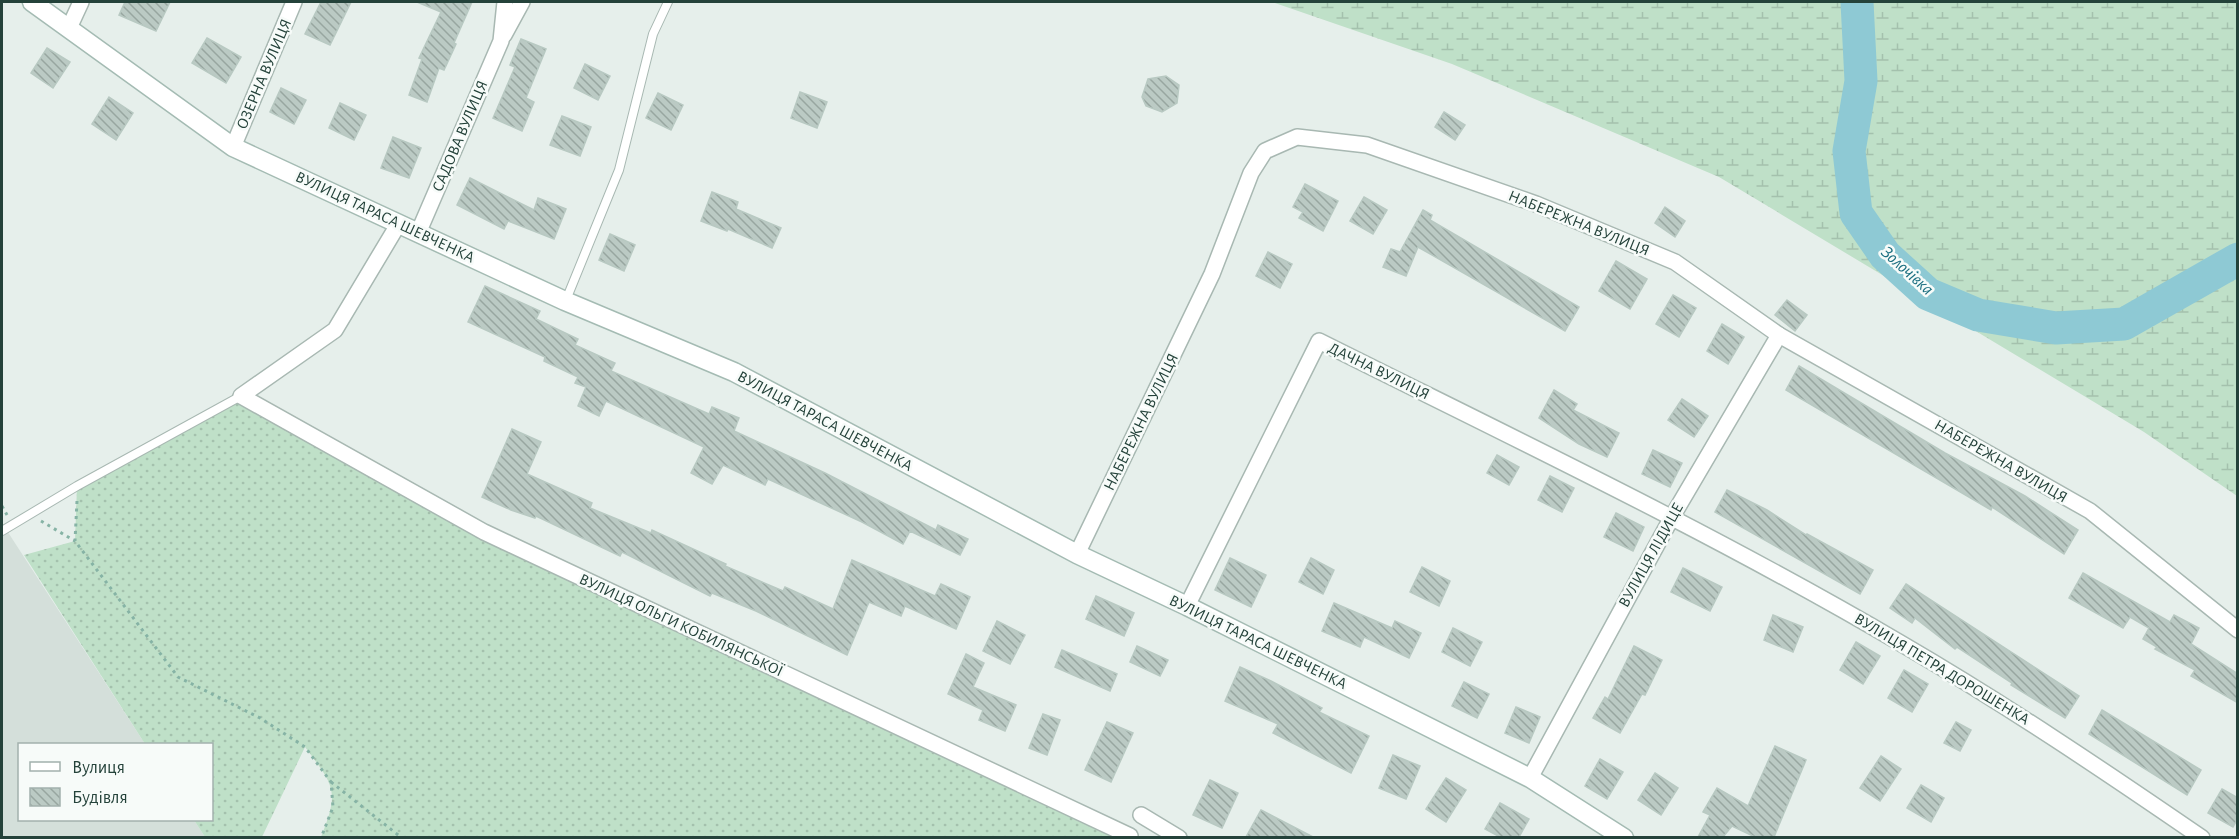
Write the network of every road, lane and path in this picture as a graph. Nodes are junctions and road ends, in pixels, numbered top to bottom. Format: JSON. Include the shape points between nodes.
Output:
{"nodes":[{"id":1,"x":32,"y":2,"type":"edge"},
{"id":2,"x":81,"y":2,"type":"edge"},
{"id":3,"x":294,"y":2,"type":"edge"},
{"id":4,"x":505,"y":2,"type":"edge"},
{"id":5,"x":522,"y":2,"type":"edge"},
{"id":6,"x":668,"y":2,"type":"edge"},
{"id":7,"x":69,"y":28,"type":"junction"},
{"id":8,"x":501,"y":40,"type":"junction"},
{"id":9,"x":233,"y":147,"type":"junction"},
{"id":10,"x":399,"y":223,"type":"junction"},
{"id":11,"x":419,"y":231,"type":"junction"},
{"id":12,"x":565,"y":301,"type":"junction"},
{"id":13,"x":1779,"y":335,"type":"junction"},
{"id":14,"x":241,"y":396,"type":"junction"},
{"id":15,"x":77,"y":486,"type":"junction"},
{"id":16,"x":30,"y":513,"type":"junction"},
{"id":17,"x":1672,"y":517,"type":"junction"},
{"id":18,"x":2,"y":531,"type":"edge"},
{"id":19,"x":75,"y":541,"type":"junction"},
{"id":20,"x":1077,"y":554,"type":"junction"},
{"id":21,"x":1187,"y":606,"type":"junction"},
{"id":22,"x":2238,"y":630,"type":"edge"},
{"id":23,"x":1530,"y":778,"type":"junction"},
{"id":24,"x":331,"y":782,"type":"junction"},
{"id":25,"x":1141,"y":815,"type":"dead end"},
{"id":26,"x":1130,"y":836,"type":"dead end"},
{"id":27,"x":321,"y":837,"type":"edge"},
{"id":28,"x":402,"y":837,"type":"edge"},
{"id":29,"x":1179,"y":837,"type":"edge"},
{"id":30,"x":1624,"y":837,"type":"edge"},
{"id":31,"x":2202,"y":837,"type":"edge"}],
"edges":[{"from":1,"to":7,"type":"main road","name":"ВУЛИЦЯ ТАРАСА ШЕВЧЕНКА"},
{"from":2,"to":7,"type":"street"},
{"from":3,"to":9,"type":"street","name":"ОЗЕРНА ВУЛИЦЯ"},
{"from":4,"to":8,"type":"street","name":"САДОВА ВУЛИЦЯ"},
{"from":5,"to":8,"type":"street","name":"САДОВА ВУЛИЦЯ"},
{"from":6,"to":12,"type":"lane","via":[[653,34],[619,170]]},
{"from":7,"to":9,"type":"main road","name":"ВУЛИЦЯ ТАРАСА ШЕВЧЕНКА"},
{"from":8,"to":11,"type":"street","name":"САДОВА ВУЛИЦЯ"},
{"from":9,"to":10,"type":"main road","name":"ВУЛИЦЯ ТАРАСА ШЕВЧЕНКА"},
{"from":10,"to":11,"type":"main road","name":"ВУЛИЦЯ ТАРАСА ШЕВЧЕНКА"},
{"from":10,"to":14,"type":"street","via":[[335,330]]},
{"from":11,"to":12,"type":"main road","name":"ВУЛИЦЯ ТАРАСА ШЕВЧЕНКА"},
{"from":12,"to":20,"type":"main road","name":"ВУЛИЦЯ ТАРАСА ШЕВЧЕНКА","via":[[734,372]]},
{"from":13,"to":17,"type":"street","name":"ВУЛИЦЯ ЛІДИЦЕ"},
{"from":13,"to":20,"type":"street","name":"НАБЕРЕЖНА ВУЛИЦЯ","via":[[1675,262],[1536,204],[1367,145],[1297,137],[1265,151],[1251,173],[1212,274]]},
{"from":13,"to":22,"type":"street","name":"НАБЕРЕЖНА ВУЛИЦЯ","via":[[2090,511]]},
{"from":14,"to":15,"type":"lane"},
{"from":14,"to":26,"type":"street","name":"ВУЛИЦЯ ОЛЬГИ КОБИЛЯНСЬКОЇ","via":[[484,532]]},
{"from":15,"to":16,"type":"lane"},
{"from":15,"to":19,"type":"path"},
{"from":16,"to":18,"type":"lane"},
{"from":16,"to":19,"type":"path"},
{"from":17,"to":21,"type":"street","name":"ДАЧНА ВУЛИЦЯ","via":[[1319,341]]},
{"from":17,"to":23,"type":"street","name":"ВУЛИЦЯ ЛІДИЦЕ"},
{"from":17,"to":31,"type":"street","name":"ВУЛИЦЯ ПЕТРА ДОРОШЕНКА","via":[[1901,644],[2052,735]]},
{"from":19,"to":24,"type":"path","via":[[178,676],[260,718],[305,747]]},
{"from":20,"to":21,"type":"main road","name":"ВУЛИЦЯ ТАРАСА ШЕВЧЕНКА"},
{"from":21,"to":23,"type":"main road","name":"ВУЛИЦЯ ТАРАСА ШЕВЧЕНКА"},
{"from":23,"to":30,"type":"main road","name":"ВУЛИЦЯ ТАРАСА ШЕВЧЕНКА"},
{"from":24,"to":27,"type":"path","via":[[333,807]]},
{"from":24,"to":28,"type":"path"},
{"from":25,"to":29,"type":"street"}]}
